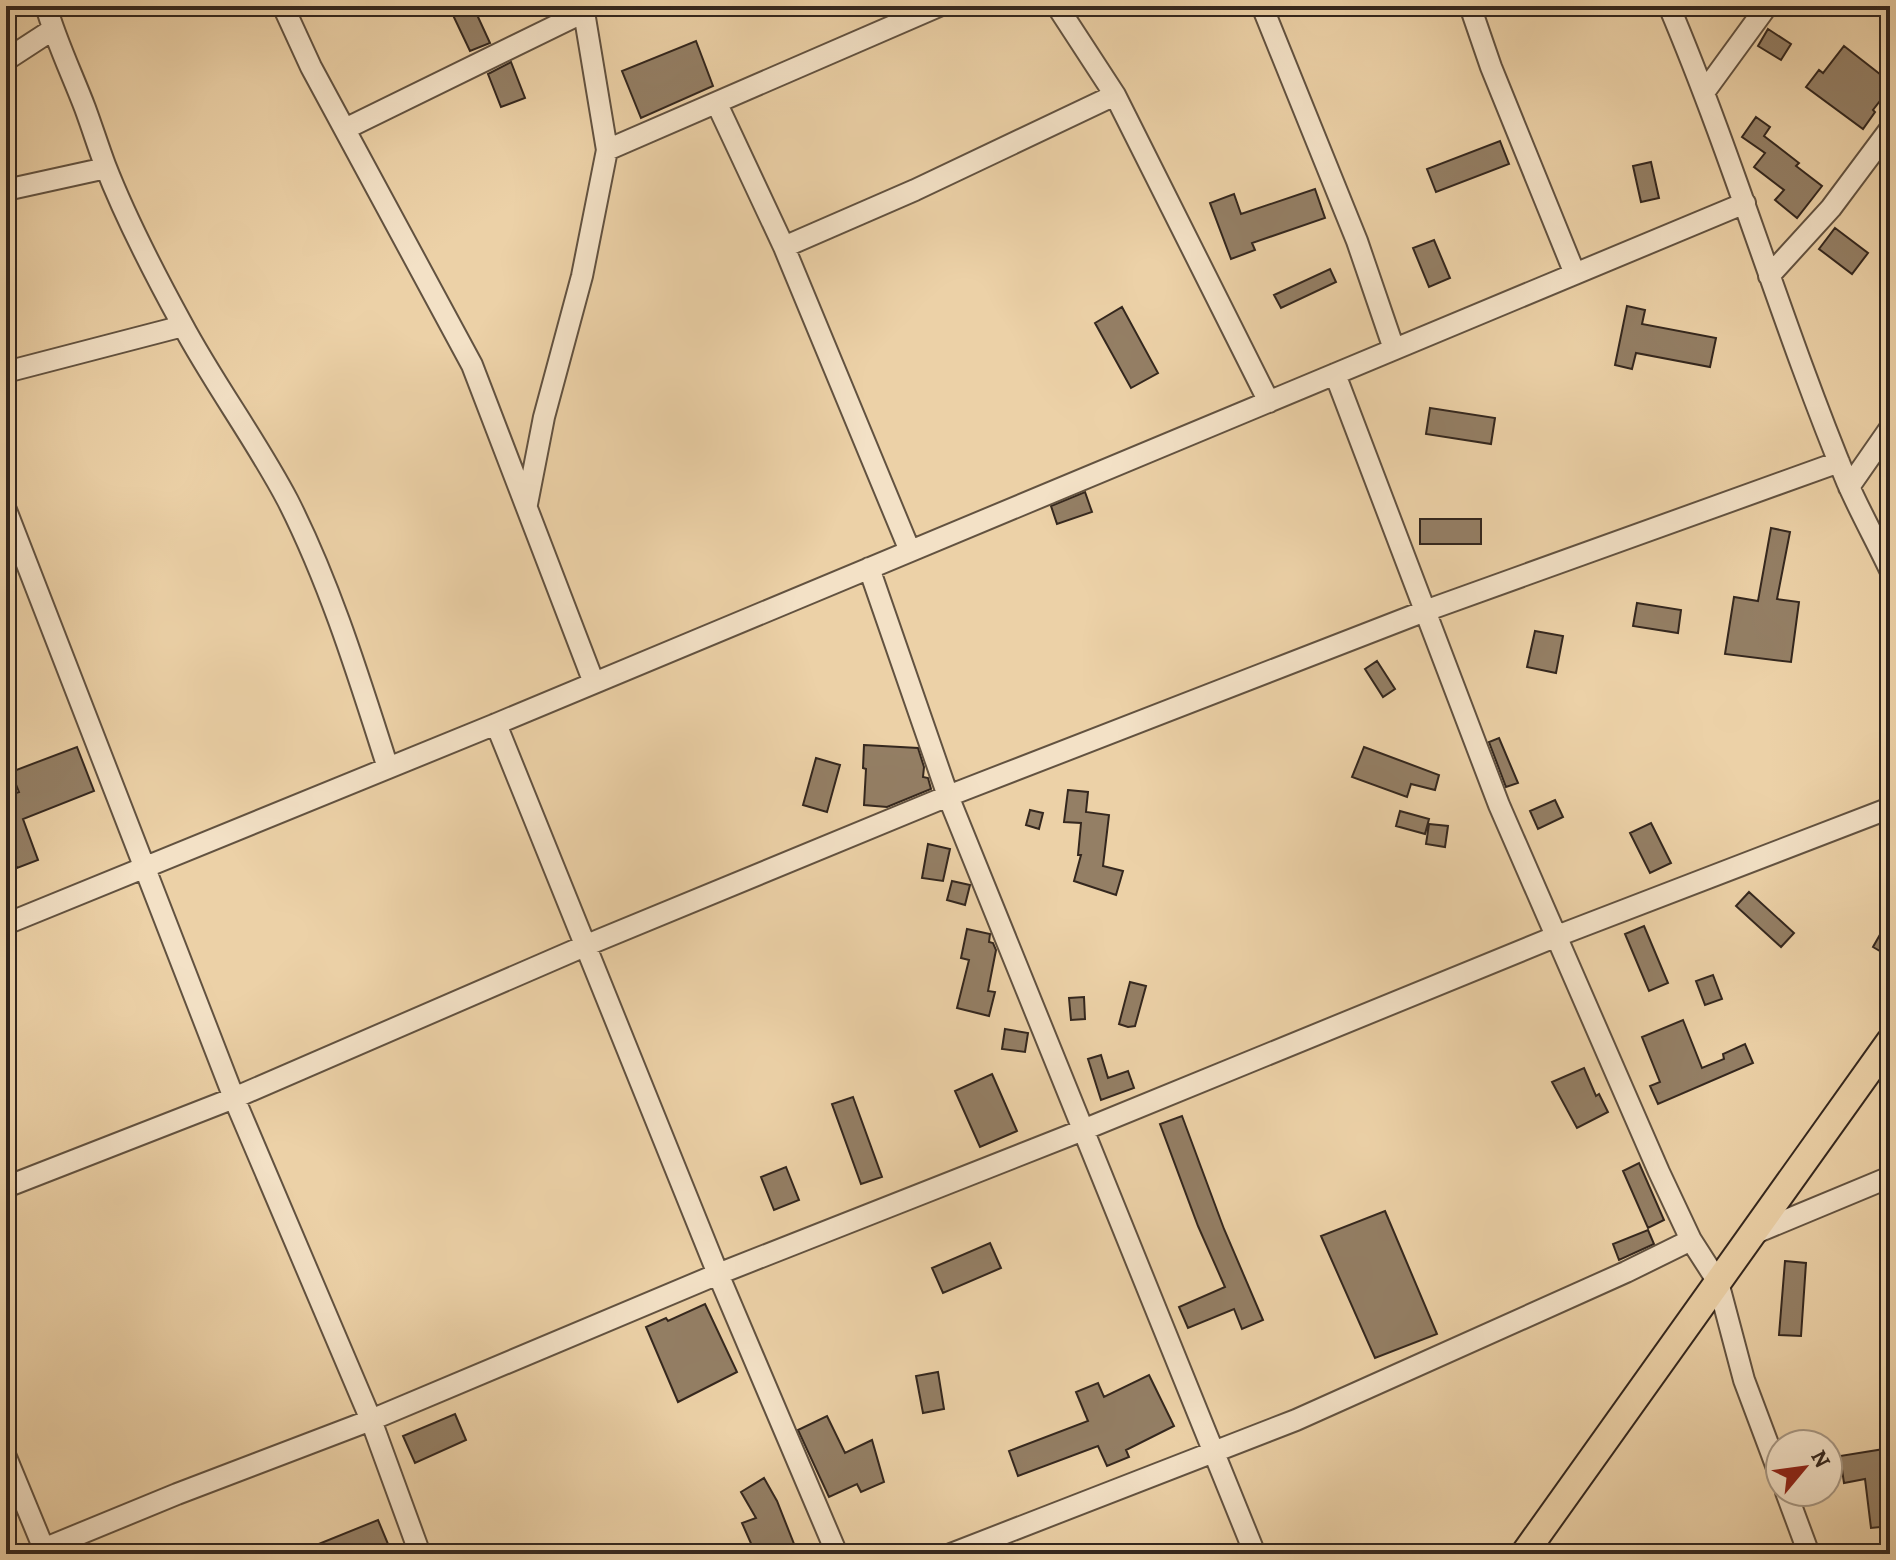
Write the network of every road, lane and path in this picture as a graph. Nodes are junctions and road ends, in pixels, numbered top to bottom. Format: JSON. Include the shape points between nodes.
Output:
{"nodes":[{"id":1,"x":46,"y":6,"type":"edge"},
{"id":2,"x":283,"y":6,"type":"edge"},
{"id":3,"x":939,"y":6,"type":"edge"},
{"id":4,"x":1057,"y":6,"type":"edge"},
{"id":5,"x":1262,"y":6,"type":"edge"},
{"id":6,"x":1470,"y":6,"type":"edge"},
{"id":7,"x":1669,"y":6,"type":"edge"},
{"id":8,"x":1767,"y":6,"type":"edge"},
{"id":9,"x":587,"y":8,"type":"edge"},
{"id":10,"x":52,"y":30,"type":"junction"},
{"id":11,"x":6,"y":60,"type":"edge"},
{"id":12,"x":1705,"y":91,"type":"junction"},
{"id":13,"x":1115,"y":95,"type":"junction"},
{"id":14,"x":717,"y":104,"type":"junction"},
{"id":15,"x":345,"y":129,"type":"junction"},
{"id":16,"x":1888,"y":135,"type":"edge"},
{"id":17,"x":607,"y":150,"type":"junction"},
{"id":18,"x":106,"y":168,"type":"junction"},
{"id":19,"x":6,"y":190,"type":"edge"},
{"id":20,"x":1745,"y":203,"type":"junction"},
{"id":21,"x":784,"y":247,"type":"junction"},
{"id":22,"x":1575,"y":274,"type":"junction"},
{"id":23,"x":1769,"y":276,"type":"junction"},
{"id":24,"x":183,"y":326,"type":"junction"},
{"id":25,"x":1394,"y":349,"type":"junction"},
{"id":26,"x":6,"y":372,"type":"edge"},
{"id":27,"x":1335,"y":374,"type":"junction"},
{"id":28,"x":1269,"y":402,"type":"junction"},
{"id":29,"x":1890,"y":428,"type":"edge"},
{"id":30,"x":1839,"y":462,"type":"junction"},
{"id":31,"x":1849,"y":487,"type":"junction"},
{"id":32,"x":527,"y":504,"type":"junction"},
{"id":33,"x":6,"y":510,"type":"edge"},
{"id":34,"x":910,"y":551,"type":"junction"},
{"id":35,"x":869,"y":568,"type":"junction"},
{"id":36,"x":1890,"y":570,"type":"edge"},
{"id":37,"x":1425,"y":611,"type":"junction"},
{"id":38,"x":594,"y":683,"type":"junction"},
{"id":39,"x":496,"y":724,"type":"junction"},
{"id":40,"x":388,"y":768,"type":"junction"},
{"id":41,"x":948,"y":796,"type":"junction"},
{"id":42,"x":1890,"y":808,"type":"edge"},
{"id":43,"x":146,"y":867,"type":"junction"},
{"id":44,"x":6,"y":924,"type":"edge"},
{"id":45,"x":1557,"y":936,"type":"junction"},
{"id":46,"x":587,"y":945,"type":"junction"},
{"id":47,"x":1890,"y":1041,"type":"edge"},
{"id":48,"x":234,"y":1098,"type":"junction"},
{"id":49,"x":1083,"y":1130,"type":"junction"},
{"id":50,"x":1890,"y":1177,"type":"edge"},
{"id":51,"x":6,"y":1187,"type":"edge"},
{"id":52,"x":1753,"y":1234,"type":"junction"},
{"id":53,"x":1691,"y":1240,"type":"junction"},
{"id":54,"x":718,"y":1274,"type":"junction"},
{"id":55,"x":1718,"y":1282,"type":"junction"},
{"id":56,"x":371,"y":1420,"type":"junction"},
{"id":57,"x":1764,"y":1433,"type":"edge"},
{"id":58,"x":1214,"y":1452,"type":"junction"},
{"id":59,"x":6,"y":1457,"type":"edge"},
{"id":60,"x":1792,"y":1508,"type":"edge"},
{"id":61,"x":40,"y":1552,"type":"edge"},
{"id":62,"x":420,"y":1554,"type":"edge"},
{"id":63,"x":837,"y":1554,"type":"edge"},
{"id":64,"x":951,"y":1554,"type":"edge"},
{"id":65,"x":1255,"y":1554,"type":"edge"},
{"id":66,"x":1524,"y":1554,"type":"edge"},
{"id":67,"x":1809,"y":1554,"type":"edge"}],
"edges":[{"from":1,"to":10,"type":"street"},
{"from":2,"to":15,"type":"street"},
{"from":3,"to":14,"type":"street"},
{"from":4,"to":13,"type":"street"},
{"from":5,"to":25,"type":"street","via":[[1357,241]]},
{"from":6,"to":22,"type":"street"},
{"from":7,"to":12,"type":"street"},
{"from":8,"to":12,"type":"street"},
{"from":9,"to":15,"type":"street"},
{"from":9,"to":17,"type":"street"},
{"from":10,"to":11,"type":"street"},
{"from":10,"to":18,"type":"street"},
{"from":12,"to":20,"type":"street"},
{"from":13,"to":21,"type":"street"},
{"from":13,"to":28,"type":"street"},
{"from":14,"to":17,"type":"street"},
{"from":14,"to":21,"type":"street"},
{"from":15,"to":32,"type":"street","via":[[472,365]]},
{"from":16,"to":23,"type":"street"},
{"from":17,"to":32,"type":"street"},
{"from":18,"to":19,"type":"street"},
{"from":18,"to":24,"type":"street"},
{"from":20,"to":22,"type":"street"},
{"from":20,"to":23,"type":"street"},
{"from":21,"to":34,"type":"street"},
{"from":22,"to":25,"type":"street"},
{"from":23,"to":30,"type":"street"},
{"from":24,"to":26,"type":"street"},
{"from":24,"to":40,"type":"street","via":[[288,502],[354,660]]},
{"from":25,"to":27,"type":"street"},
{"from":27,"to":28,"type":"street"},
{"from":27,"to":37,"type":"street"},
{"from":28,"to":34,"type":"street"},
{"from":29,"to":31,"type":"street"},
{"from":30,"to":31,"type":"street"},
{"from":30,"to":37,"type":"street"},
{"from":31,"to":36,"type":"street"},
{"from":32,"to":38,"type":"street"},
{"from":33,"to":43,"type":"street"},
{"from":34,"to":35,"type":"street"},
{"from":35,"to":38,"type":"street"},
{"from":35,"to":41,"type":"street"},
{"from":37,"to":41,"type":"street"},
{"from":37,"to":45,"type":"street","via":[[1499,805]]},
{"from":38,"to":39,"type":"street"},
{"from":39,"to":40,"type":"street"},
{"from":39,"to":46,"type":"street"},
{"from":40,"to":43,"type":"street"},
{"from":41,"to":46,"type":"street"},
{"from":41,"to":49,"type":"street"},
{"from":42,"to":45,"type":"street"},
{"from":43,"to":44,"type":"street"},
{"from":43,"to":48,"type":"street"},
{"from":45,"to":49,"type":"street"},
{"from":45,"to":53,"type":"street"},
{"from":46,"to":48,"type":"street"},
{"from":46,"to":54,"type":"street"},
{"from":47,"to":52,"type":"main road"},
{"from":48,"to":51,"type":"street"},
{"from":48,"to":56,"type":"street"},
{"from":49,"to":54,"type":"street"},
{"from":49,"to":58,"type":"street"},
{"from":50,"to":52,"type":"street"},
{"from":52,"to":55,"type":"main road"},
{"from":53,"to":55,"type":"street"},
{"from":53,"to":58,"type":"street","via":[[1296,1420]]},
{"from":54,"to":56,"type":"street"},
{"from":54,"to":63,"type":"street"},
{"from":55,"to":57,"type":"street"},
{"from":55,"to":66,"type":"main road"},
{"from":56,"to":61,"type":"street"},
{"from":56,"to":62,"type":"street"},
{"from":58,"to":64,"type":"street"},
{"from":58,"to":65,"type":"street"},
{"from":59,"to":61,"type":"street"},
{"from":60,"to":67,"type":"street"}]}
